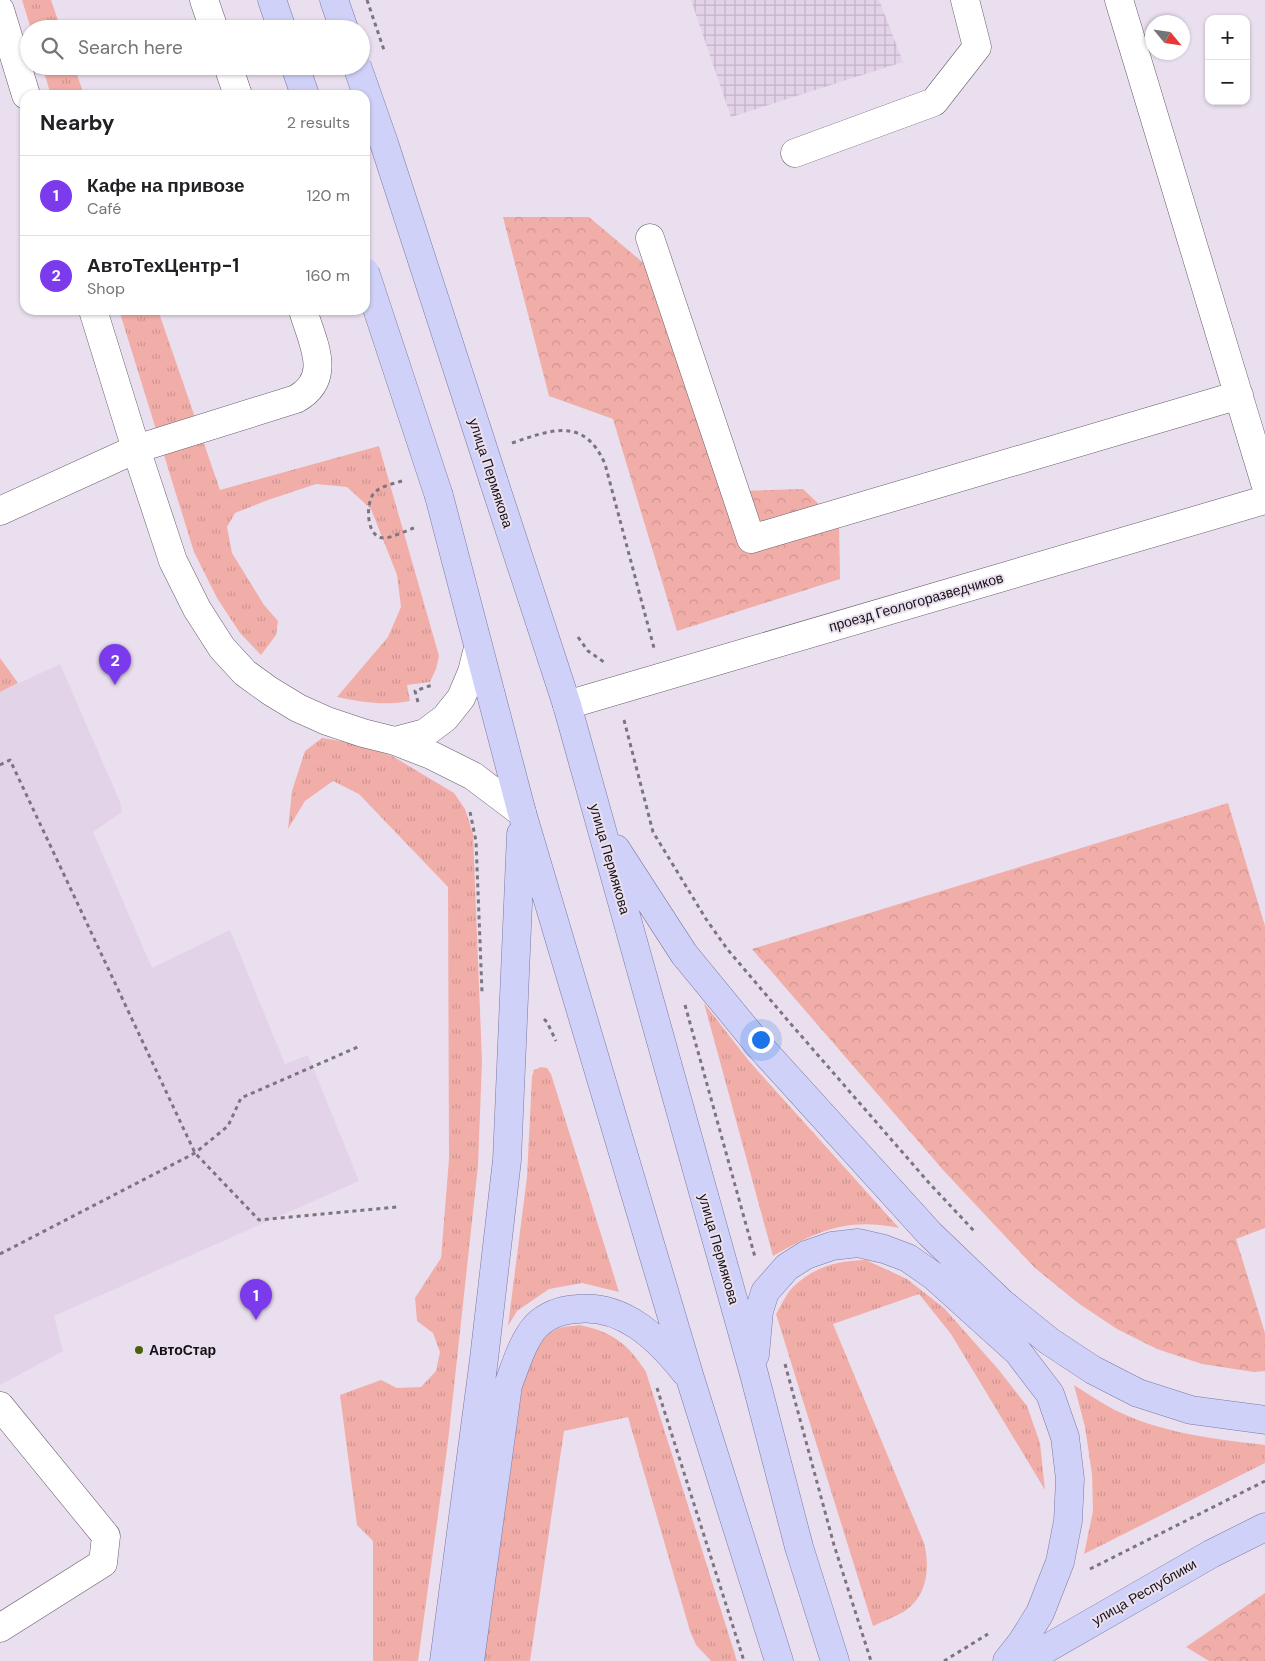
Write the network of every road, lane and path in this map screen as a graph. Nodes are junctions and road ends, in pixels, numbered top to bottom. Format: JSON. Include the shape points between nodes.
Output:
{"nodes":[{"id":1,"x":204,"y":0,"type":"edge"},
{"id":2,"x":272,"y":0,"type":"edge"},
{"id":3,"x":334,"y":0,"type":"edge"},
{"id":4,"x":965,"y":0,"type":"edge"},
{"id":5,"x":1120,"y":0,"type":"edge"},
{"id":6,"x":0,"y":10,"type":"edge"},
{"id":7,"x":211,"y":20,"type":"edge"},
{"id":8,"x":279,"y":20,"type":"edge"},
{"id":9,"x":341,"y":20,"type":"edge"},
{"id":10,"x":231,"y":75,"type":"edge"},
{"id":11,"x":298,"y":75,"type":"edge"},
{"id":12,"x":360,"y":75,"type":"edge"},
{"id":13,"x":24,"y":90,"type":"edge"},
{"id":14,"x":236,"y":90,"type":"edge"},
{"id":15,"x":303,"y":90,"type":"edge"},
{"id":16,"x":365,"y":90,"type":"edge"},
{"id":17,"x":370,"y":103,"type":"edge"},
{"id":18,"x":795,"y":153,"type":"dead end"},
{"id":19,"x":650,"y":238,"type":"dead end"},
{"id":20,"x":370,"y":287,"type":"edge"},
{"id":21,"x":95,"y":315,"type":"edge"},
{"id":22,"x":304,"y":315,"type":"edge"},
{"id":23,"x":1239,"y":395,"type":"junction"},
{"id":24,"x":136,"y":449,"type":"junction"},
{"id":25,"x":1265,"y":483,"type":"edge"},
{"id":26,"x":1265,"y":500,"type":"edge"},
{"id":27,"x":0,"y":511,"type":"edge"},
{"id":28,"x":412,"y":520,"type":"dead end"},
{"id":29,"x":417,"y":537,"type":"dead end"},
{"id":30,"x":577,"y":634,"type":"dead end"},
{"id":31,"x":478,"y":648,"type":"junction"},
{"id":32,"x":437,"y":684,"type":"dead end"},
{"id":33,"x":618,"y":690,"type":"junction"},
{"id":34,"x":567,"y":705,"type":"junction"},
{"id":35,"x":425,"y":733,"type":"junction"},
{"id":36,"x":395,"y":741,"type":"junction"},
{"id":37,"x":0,"y":765,"type":"edge"},
{"id":38,"x":470,"y":807,"type":"dead end"},
{"id":39,"x":522,"y":813,"type":"junction"},
{"id":40,"x":601,"y":825,"type":"junction"},
{"id":41,"x":706,"y":919,"type":"junction"},
{"id":42,"x":684,"y":954,"type":"junction"},
{"id":43,"x":481,"y":973,"type":"junction"},
{"id":44,"x":482,"y":992,"type":"dead end"},
{"id":45,"x":514,"y":995,"type":"junction"},
{"id":46,"x":685,"y":1002,"type":"dead end"},
{"id":47,"x":557,"y":1044,"type":"dead end"},
{"id":48,"x":360,"y":1046,"type":"dead end"},
{"id":49,"x":195,"y":1153,"type":"junction"},
{"id":50,"x":397,"y":1207,"type":"dead end"},
{"id":51,"x":976,"y":1233,"type":"dead end"},
{"id":52,"x":0,"y":1254,"type":"edge"},
{"id":53,"x":765,"y":1292,"type":"junction"},
{"id":54,"x":782,"y":1354,"type":"dead end"},
{"id":55,"x":754,"y":1374,"type":"junction"},
{"id":56,"x":690,"y":1378,"type":"junction"},
{"id":57,"x":656,"y":1385,"type":"dead end"},
{"id":58,"x":0,"y":1406,"type":"edge"},
{"id":59,"x":1265,"y":1420,"type":"edge"},
{"id":60,"x":1265,"y":1481,"type":"edge"},
{"id":61,"x":1265,"y":1527,"type":"edge"},
{"id":62,"x":1047,"y":1596,"type":"junction"},
{"id":63,"x":0,"y":1628,"type":"edge"},
{"id":64,"x":994,"y":1630,"type":"dead end"},
{"id":65,"x":444,"y":1661,"type":"edge"},
{"id":66,"x":470,"y":1661,"type":"edge"},
{"id":67,"x":744,"y":1661,"type":"edge"},
{"id":68,"x":779,"y":1661,"type":"edge"},
{"id":69,"x":835,"y":1661,"type":"edge"},
{"id":70,"x":871,"y":1661,"type":"edge"},
{"id":71,"x":944,"y":1661,"type":"edge"},
{"id":72,"x":1007,"y":1661,"type":"edge"},
{"id":73,"x":1025,"y":1661,"type":"edge"}],
"edges":[{"from":1,"to":7,"type":"street"},
{"from":2,"to":8,"type":"main road"},
{"from":3,"to":9,"type":"main road"},
{"from":4,"to":18,"type":"street","via":[[977,47],[934,102]]},
{"from":5,"to":23,"type":"street"},
{"from":6,"to":13,"type":"street"},
{"from":10,"to":14,"type":"street"},
{"from":11,"to":15,"type":"main road"},
{"from":12,"to":16,"type":"main road","name":"улица Пермякова","bridge":true},
{"from":17,"to":34,"type":"main road","name":"улица Пермякова","bridge":true},
{"from":19,"to":23,"type":"street","via":[[751,539]]},
{"from":20,"to":31,"type":"main road","bridge":true,"via":[[439,496]]},
{"from":21,"to":24,"type":"street"},
{"from":22,"to":24,"type":"street","via":[[318,368],[317,378],[305,394]]},
{"from":23,"to":25,"type":"street"},
{"from":24,"to":27,"type":"street"},
{"from":24,"to":36,"type":"street","via":[[172,561],[222,648],[245,673],[298,708],[327,721]]},
{"from":26,"to":33,"type":"street","name":"проезд Геологоразведчиков"},
{"from":28,"to":29,"type":"path"},
{"from":30,"to":33,"type":"path","via":[[588,651],[613,666]]},
{"from":31,"to":35,"type":"street","via":[[462,698],[445,718]]},
{"from":31,"to":39,"type":"main road"},
{"from":32,"to":35,"type":"path","via":[[415,691]]},
{"from":33,"to":34,"type":"street","name":"проезд Геологоразведчиков"},
{"from":33,"to":41,"type":"path","via":[[653,832]]},
{"from":34,"to":40,"type":"main road","name":"улица Пермякова"},
{"from":35,"to":36,"type":"street"},
{"from":36,"to":39,"type":"street","via":[[473,776]]},
{"from":37,"to":49,"type":"path","via":[[10,760]]},
{"from":38,"to":43,"type":"path","via":[[476,841]]},
{"from":39,"to":45,"type":"main road"},
{"from":39,"to":56,"type":"main road"},
{"from":40,"to":42,"type":"main road"},
{"from":40,"to":55,"type":"main road","name":"улица Пермякова"},
{"from":41,"to":42,"type":"path"},
{"from":41,"to":51,"type":"path","via":[[790,1023]]},
{"from":42,"to":59,"type":"main road","via":[[762,1049],[930,1234],[1002,1303],[1049,1341],[1093,1370],[1138,1393],[1191,1410]]},
{"from":43,"to":44,"type":"path"},
{"from":43,"to":45,"type":"path"},
{"from":45,"to":47,"type":"path","via":[[548,1022]]},
{"from":45,"to":65,"type":"main road","via":[[507,1160]]},
{"from":46,"to":53,"type":"path"},
{"from":48,"to":49,"type":"path","via":[[241,1098],[228,1126]]},
{"from":49,"to":50,"type":"path","via":[[259,1220]]},
{"from":49,"to":52,"type":"path"},
{"from":53,"to":55,"type":"main road","via":[[759,1311]]},
{"from":53,"to":62,"type":"main road","via":[[787,1267],[806,1255],[832,1246],[858,1243],[884,1249],[908,1258],[935,1277],[1018,1352],[1050,1394],[1065,1437],[1070,1479],[1068,1521],[1060,1562]]},
{"from":54,"to":70,"type":"path","via":[[834,1544]]},
{"from":55,"to":69,"type":"main road","name":"улица Пермякова","via":[[799,1547]]},
{"from":56,"to":66,"type":"main road","via":[[652,1336],[629,1319],[611,1312],[591,1307],[559,1310],[536,1326],[520,1353],[508,1385]]},
{"from":56,"to":68,"type":"main road"},
{"from":57,"to":67,"type":"path"},
{"from":58,"to":63,"type":"street","via":[[106,1536],[103,1563]]},
{"from":60,"to":62,"type":"path","via":[[1083,1572]]},
{"from":61,"to":73,"type":"main road","name":"улица Республики","via":[[1211,1554]]},
{"from":62,"to":72,"type":"main road","via":[[1040,1613]]},
{"from":64,"to":71,"type":"path"}]}
